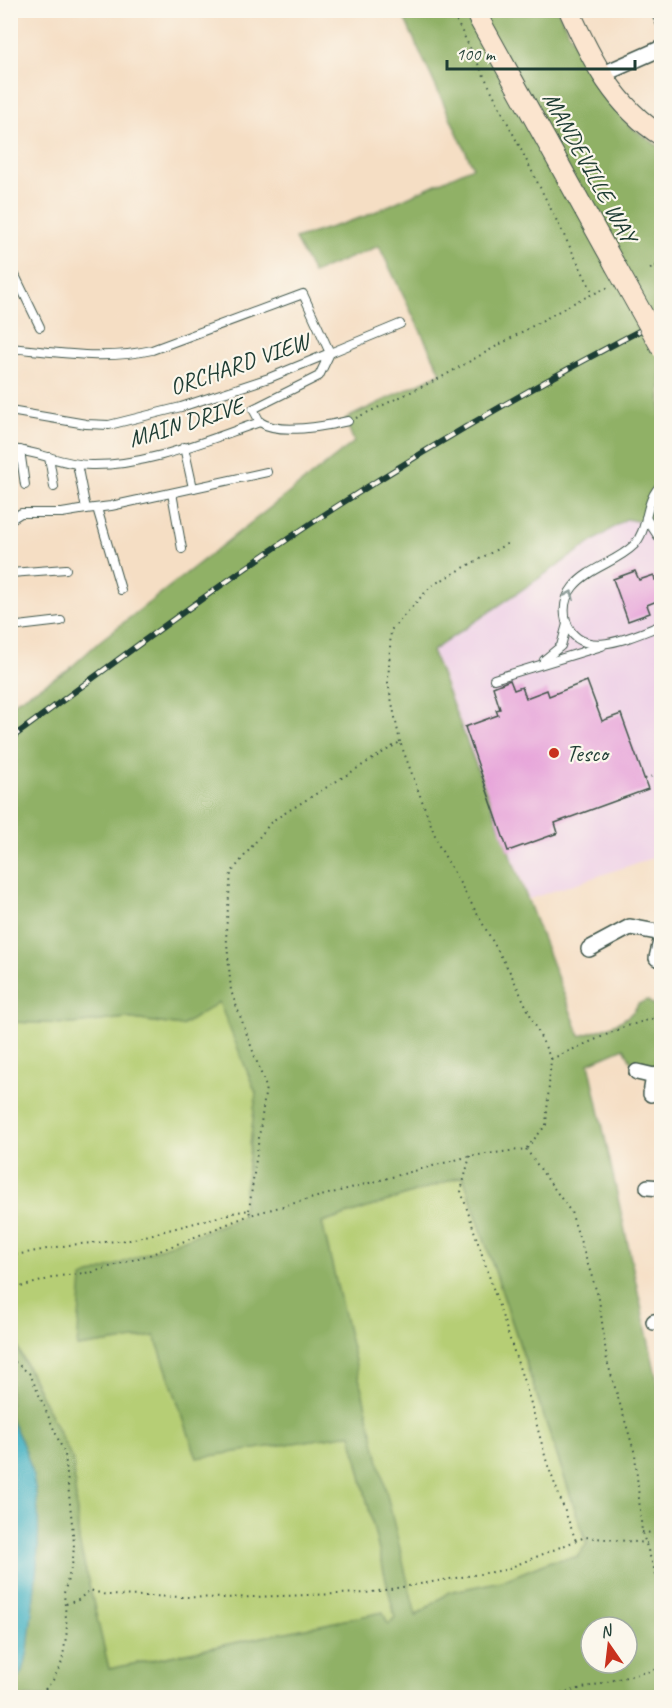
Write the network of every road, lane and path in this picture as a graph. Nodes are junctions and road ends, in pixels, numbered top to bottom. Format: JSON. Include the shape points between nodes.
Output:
{"nodes":[{"id":1,"x":451,"y":10,"type":"edge"},
{"id":2,"x":474,"y":10,"type":"edge"},
{"id":3,"x":569,"y":10,"type":"edge"},
{"id":4,"x":654,"y":10,"type":"edge"},
{"id":5,"x":662,"y":27,"type":"edge"},
{"id":6,"x":662,"y":48,"type":"edge"},
{"id":7,"x":601,"y":75,"type":"junction"},
{"id":8,"x":662,"y":136,"type":"edge"},
{"id":9,"x":662,"y":263,"type":"edge"},
{"id":10,"x":10,"y":265,"type":"edge"},
{"id":11,"x":650,"y":269,"type":"dead end"},
{"id":12,"x":14,"y":278,"type":"edge"},
{"id":13,"x":609,"y":287,"type":"dead end"},
{"id":14,"x":593,"y":293,"type":"junction"},
{"id":15,"x":400,"y":324,"type":"dead end"},
{"id":16,"x":40,"y":327,"type":"dead end"},
{"id":17,"x":10,"y":348,"type":"edge"},
{"id":18,"x":662,"y":349,"type":"edge"},
{"id":19,"x":330,"y":353,"type":"junction"},
{"id":20,"x":10,"y":411,"type":"edge"},
{"id":21,"x":260,"y":422,"type":"junction"},
{"id":22,"x":348,"y":422,"type":"joint"},
{"id":23,"x":184,"y":447,"type":"junction"},
{"id":24,"x":10,"y":448,"type":"edge"},
{"id":25,"x":20,"y":450,"type":"junction"},
{"id":26,"x":49,"y":457,"type":"junction"},
{"id":27,"x":77,"y":464,"type":"junction"},
{"id":28,"x":267,"y":472,"type":"dead end"},
{"id":29,"x":662,"y":484,"type":"edge"},
{"id":30,"x":25,"y":485,"type":"dead end"},
{"id":31,"x":54,"y":487,"type":"dead end"},
{"id":32,"x":193,"y":488,"type":"junction"},
{"id":33,"x":172,"y":493,"type":"junction"},
{"id":34,"x":97,"y":508,"type":"junction"},
{"id":35,"x":86,"y":509,"type":"junction"},
{"id":36,"x":646,"y":518,"type":"junction"},
{"id":37,"x":10,"y":520,"type":"edge"},
{"id":38,"x":510,"y":542,"type":"dead end"},
{"id":39,"x":662,"y":542,"type":"edge"},
{"id":40,"x":182,"y":549,"type":"dead end"},
{"id":41,"x":66,"y":569,"type":"dead end"},
{"id":42,"x":10,"y":573,"type":"edge"},
{"id":43,"x":121,"y":590,"type":"dead end"},
{"id":44,"x":61,"y":621,"type":"dead end"},
{"id":45,"x":567,"y":624,"type":"junction"},
{"id":46,"x":662,"y":625,"type":"edge"},
{"id":47,"x":10,"y":627,"type":"edge"},
{"id":48,"x":606,"y":645,"type":"junction"},
{"id":49,"x":535,"y":665,"type":"junction"},
{"id":50,"x":494,"y":679,"type":"dead end"},
{"id":51,"x":400,"y":742,"type":"junction"},
{"id":52,"x":662,"y":772,"type":"edge"},
{"id":53,"x":645,"y":778,"type":"dead end"},
{"id":54,"x":662,"y":935,"type":"edge"},
{"id":55,"x":589,"y":949,"type":"dead end"},
{"id":56,"x":657,"y":958,"type":"dead end"},
{"id":57,"x":662,"y":1016,"type":"edge"},
{"id":58,"x":551,"y":1059,"type":"junction"},
{"id":59,"x":637,"y":1072,"type":"dead end"},
{"id":60,"x":658,"y":1075,"type":"edge"},
{"id":61,"x":651,"y":1094,"type":"dead end"},
{"id":62,"x":526,"y":1149,"type":"junction"},
{"id":63,"x":470,"y":1156,"type":"junction"},
{"id":64,"x":249,"y":1210,"type":"junction"},
{"id":65,"x":250,"y":1215,"type":"junction"},
{"id":66,"x":10,"y":1256,"type":"edge"},
{"id":67,"x":10,"y":1290,"type":"edge"},
{"id":68,"x":10,"y":1358,"type":"edge"},
{"id":69,"x":642,"y":1532,"type":"junction"},
{"id":70,"x":662,"y":1534,"type":"edge"},
{"id":71,"x":576,"y":1541,"type":"junction"},
{"id":72,"x":647,"y":1543,"type":"junction"},
{"id":73,"x":662,"y":1593,"type":"edge"},
{"id":74,"x":66,"y":1604,"type":"junction"},
{"id":75,"x":662,"y":1668,"type":"edge"},
{"id":76,"x":32,"y":1698,"type":"edge"},
{"id":77,"x":543,"y":1698,"type":"edge"}],
"edges":[{"from":1,"to":14,"type":"path"},
{"from":2,"to":18,"type":"main road","name":"MANDEVILLE WAY","bridge":true},
{"from":3,"to":7,"type":"main road"},
{"from":4,"to":5,"type":"lane"},
{"from":6,"to":7,"type":"street"},
{"from":7,"to":8,"type":"main road","via":[[625,106]]},
{"from":9,"to":11,"type":"path"},
{"from":10,"to":12,"type":"lane"},
{"from":12,"to":16,"type":"lane"},
{"from":13,"to":14,"type":"path"},
{"from":14,"to":22,"type":"path","via":[[440,378]]},
{"from":15,"to":19,"type":"lane"},
{"from":17,"to":19,"type":"lane","name":"ORCHARD VIEW","via":[[126,356],[303,294]]},
{"from":19,"to":20,"type":"lane","name":"ORCHARD VIEW","via":[[269,378],[109,425]]},
{"from":19,"to":21,"type":"lane","name":"MAIN DRIVE","via":[[319,376],[253,409]]},
{"from":21,"to":22,"type":"lane","via":[[270,429]]},
{"from":21,"to":23,"type":"lane","name":"MAIN DRIVE"},
{"from":23,"to":27,"type":"lane","name":"MAIN DRIVE","via":[[109,464]]},
{"from":23,"to":32,"type":"lane"},
{"from":24,"to":25,"type":"lane","name":"MAIN DRIVE"},
{"from":25,"to":26,"type":"lane","name":"MAIN DRIVE"},
{"from":25,"to":30,"type":"lane"},
{"from":26,"to":27,"type":"lane","name":"MAIN DRIVE"},
{"from":26,"to":31,"type":"lane"},
{"from":27,"to":35,"type":"lane"},
{"from":28,"to":32,"type":"lane"},
{"from":29,"to":36,"type":"lane","via":[[649,500]]},
{"from":32,"to":33,"type":"lane"},
{"from":33,"to":34,"type":"lane"},
{"from":33,"to":40,"type":"lane"},
{"from":34,"to":35,"type":"lane"},
{"from":34,"to":43,"type":"lane"},
{"from":35,"to":37,"type":"lane","via":[[21,513]]},
{"from":36,"to":39,"type":"lane"},
{"from":45,"to":36,"type":"lane","one_way":true,"via":[[564,611],[574,585],[634,546]]},
{"from":38,"to":51,"type":"path","via":[[431,586],[391,630],[388,683]]},
{"from":41,"to":42,"type":"lane"},
{"from":44,"to":47,"type":"lane"},
{"from":45,"to":48,"type":"lane","via":[[585,644]]},
{"from":45,"to":49,"type":"lane","via":[[561,646]]},
{"from":46,"to":48,"type":"lane"},
{"from":48,"to":49,"type":"lane"},
{"from":49,"to":50,"type":"lane"},
{"from":51,"to":58,"type":"path","via":[[438,846],[511,974]]},
{"from":51,"to":64,"type":"path","via":[[272,821],[231,873],[226,931],[231,991],[266,1087]]},
{"from":52,"to":53,"type":"path"},
{"from":54,"to":55,"type":"street","via":[[630,927]]},
{"from":54,"to":56,"type":"street"},
{"from":57,"to":58,"type":"path","via":[[624,1027]]},
{"from":58,"to":62,"type":"path","via":[[546,1125]]},
{"from":59,"to":60,"type":"street"},
{"from":60,"to":61,"type":"street"},
{"from":62,"to":63,"type":"path"},
{"from":62,"to":69,"type":"path","via":[[571,1212],[599,1299],[607,1361],[635,1454]]},
{"from":63,"to":65,"type":"path"},
{"from":63,"to":71,"type":"path","via":[[461,1191],[547,1463]]},
{"from":64,"to":65,"type":"path"},
{"from":64,"to":66,"type":"path","via":[[130,1240],[68,1245]]},
{"from":65,"to":67,"type":"path","via":[[152,1254]]},
{"from":68,"to":74,"type":"path","via":[[30,1374],[65,1455],[74,1543],[64,1593]]},
{"from":69,"to":70,"type":"path"},
{"from":69,"to":72,"type":"path"},
{"from":71,"to":72,"type":"path","via":[[585,1537]]},
{"from":71,"to":74,"type":"path","via":[[504,1570],[366,1593],[224,1598],[106,1595],[90,1590]]},
{"from":72,"to":73,"type":"path"},
{"from":74,"to":76,"type":"path","via":[[62,1662],[53,1680]]},
{"from":75,"to":77,"type":"path"}]}
